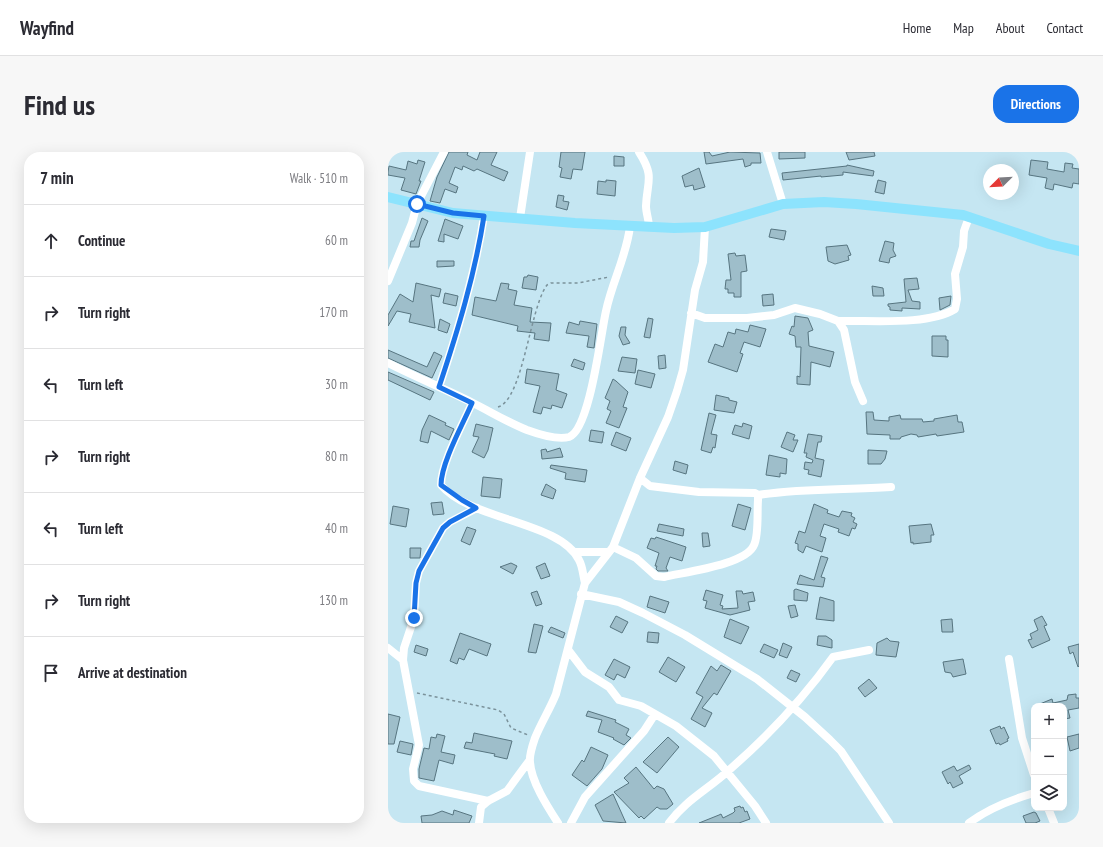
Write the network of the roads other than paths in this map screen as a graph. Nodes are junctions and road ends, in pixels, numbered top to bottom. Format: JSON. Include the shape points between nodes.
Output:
{"nodes":[{"id":1,"x":444,"y":152,"type":"edge"},
{"id":2,"x":530,"y":152,"type":"edge"},
{"id":3,"x":639,"y":152,"type":"edge"},
{"id":4,"x":767,"y":152,"type":"edge"},
{"id":5,"x":388,"y":197,"type":"edge"},
{"id":6,"x":417,"y":204,"type":"junction"},
{"id":7,"x":783,"y":204,"type":"junction"},
{"id":8,"x":484,"y":216,"type":"junction"},
{"id":9,"x":969,"y":217,"type":"junction"},
{"id":10,"x":520,"y":218,"type":"junction"},
{"id":11,"x":630,"y":226,"type":"junction"},
{"id":12,"x":649,"y":227,"type":"junction"},
{"id":13,"x":705,"y":227,"type":"junction"},
{"id":14,"x":1079,"y":251,"type":"edge"},
{"id":15,"x":388,"y":281,"type":"edge"},
{"id":16,"x":691,"y":313,"type":"junction"},
{"id":17,"x":838,"y":321,"type":"junction"},
{"id":18,"x":388,"y":363,"type":"edge"},
{"id":19,"x":439,"y":387,"type":"junction"},
{"id":20,"x":863,"y":401,"type":"dead end"},
{"id":21,"x":472,"y":403,"type":"junction"},
{"id":22,"x":640,"y":478,"type":"junction"},
{"id":23,"x":891,"y":487,"type":"dead end"},
{"id":24,"x":758,"y":495,"type":"junction"},
{"id":25,"x":476,"y":508,"type":"junction"},
{"id":26,"x":611,"y":550,"type":"junction"},
{"id":27,"x":574,"y":552,"type":"junction"},
{"id":28,"x":585,"y":583,"type":"junction"},
{"id":29,"x":581,"y":594,"type":"junction"},
{"id":30,"x":388,"y":648,"type":"edge"},
{"id":31,"x":869,"y":650,"type":"dead end"},
{"id":32,"x":569,"y":651,"type":"junction"},
{"id":33,"x":1009,"y":659,"type":"dead end"},
{"id":34,"x":403,"y":660,"type":"junction"},
{"id":35,"x":792,"y":708,"type":"junction"},
{"id":36,"x":655,"y":714,"type":"junction"},
{"id":37,"x":530,"y":761,"type":"junction"},
{"id":38,"x":1031,"y":766,"type":"edge"},
{"id":39,"x":727,"y":772,"type":"junction"},
{"id":40,"x":1031,"y":794,"type":"edge"},
{"id":41,"x":488,"y":801,"type":"junction"},
{"id":42,"x":1049,"y":811,"type":"edge"},
{"id":43,"x":479,"y":823,"type":"edge"},
{"id":44,"x":558,"y":823,"type":"edge"},
{"id":45,"x":571,"y":823,"type":"edge"},
{"id":46,"x":669,"y":823,"type":"edge"},
{"id":47,"x":766,"y":823,"type":"edge"},
{"id":48,"x":889,"y":823,"type":"edge"},
{"id":49,"x":969,"y":823,"type":"edge"},
{"id":50,"x":1054,"y":823,"type":"edge"}],
"edges":[{"from":1,"to":6,"type":"street"},
{"from":2,"to":10,"type":"street"},
{"from":3,"to":12,"type":"street","via":[[649,175],[646,207]]},
{"from":4,"to":7,"type":"street"},
{"from":5,"to":6,"type":"main road"},
{"from":6,"to":8,"type":"main road","via":[[453,213]]},
{"from":6,"to":15,"type":"street","via":[[412,223]]},
{"from":7,"to":9,"type":"main road","via":[[824,202]]},
{"from":7,"to":13,"type":"main road"},
{"from":8,"to":10,"type":"main road"},
{"from":8,"to":19,"type":"street","via":[[459,327]]},
{"from":9,"to":14,"type":"main road","via":[[1049,244]]},
{"from":9,"to":17,"type":"street","via":[[955,274],[955,309],[919,319]]},
{"from":10,"to":11,"type":"main road"},
{"from":11,"to":12,"type":"main road"},
{"from":11,"to":21,"type":"street","via":[[628,242],[606,311],[587,405],[573,435],[568,438],[555,437],[527,430]]},
{"from":12,"to":13,"type":"main road"},
{"from":13,"to":16,"type":"street","via":[[703,262]]},
{"from":16,"to":17,"type":"street","via":[[705,318],[747,318],[774,316],[795,308]]},
{"from":16,"to":22,"type":"street","via":[[683,370],[677,391]]},
{"from":17,"to":20,"type":"street","via":[[844,330],[851,367]]},
{"from":18,"to":19,"type":"street"},
{"from":19,"to":21,"type":"street"},
{"from":21,"to":25,"type":"street","via":[[446,463],[441,485]]},
{"from":22,"to":24,"type":"street","via":[[650,486]]},
{"from":22,"to":26,"type":"street"},
{"from":23,"to":24,"type":"street","via":[[855,490],[791,489]]},
{"from":24,"to":26,"type":"street","via":[[755,544],[751,552],[737,560],[664,577],[656,576],[636,558]]},
{"from":25,"to":27,"type":"street","via":[[544,532]]},
{"from":25,"to":34,"type":"street","via":[[443,528],[419,571],[414,618],[404,648]]},
{"from":26,"to":27,"type":"street"},
{"from":26,"to":28,"type":"street"},
{"from":27,"to":28,"type":"street","via":[[582,566]]},
{"from":28,"to":29,"type":"street"},
{"from":29,"to":32,"type":"street"},
{"from":29,"to":35,"type":"street","via":[[619,602],[685,635],[757,679]]},
{"from":30,"to":34,"type":"street"},
{"from":31,"to":35,"type":"street","via":[[833,657]]},
{"from":32,"to":36,"type":"street","via":[[585,672],[607,685],[619,700],[641,706]]},
{"from":32,"to":37,"type":"street","via":[[556,694],[535,737]]},
{"from":33,"to":38,"type":"street","via":[[1022,738]]},
{"from":34,"to":41,"type":"street","via":[[419,745],[413,769],[414,781],[419,786]]},
{"from":35,"to":39,"type":"street"},
{"from":35,"to":48,"type":"street","via":[[818,728],[841,751]]},
{"from":36,"to":39,"type":"street","via":[[682,730],[714,756]]},
{"from":36,"to":45,"type":"street","via":[[644,731],[585,797]]},
{"from":37,"to":41,"type":"street","via":[[508,791]]},
{"from":37,"to":44,"type":"street","via":[[537,785]]},
{"from":39,"to":46,"type":"street","via":[[685,804]]},
{"from":39,"to":47,"type":"street"},
{"from":40,"to":49,"type":"street","via":[[998,805]]},
{"from":41,"to":43,"type":"street","via":[[481,807]]},
{"from":42,"to":50,"type":"street"}]}
